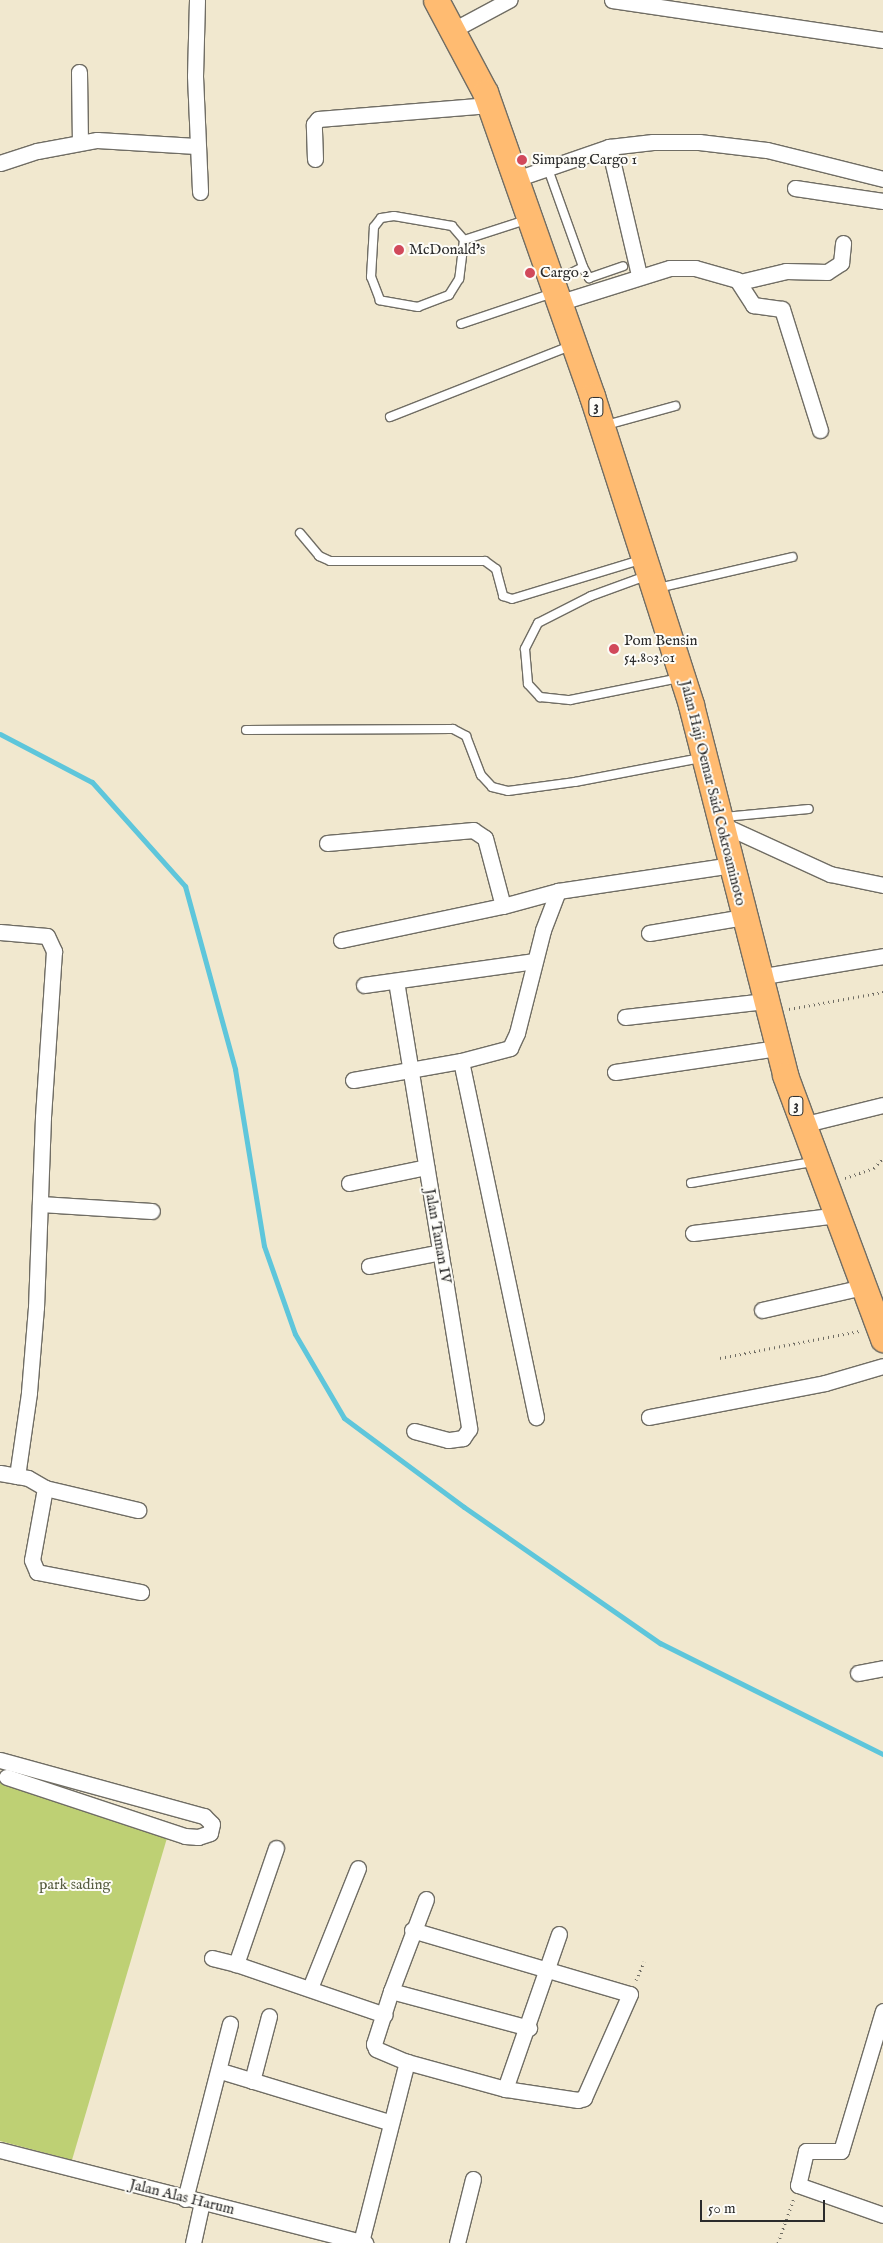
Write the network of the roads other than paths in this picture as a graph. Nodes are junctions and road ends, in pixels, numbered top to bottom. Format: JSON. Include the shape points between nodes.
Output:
{"nodes":[{"id":1,"x":197,"y":0,"type":"edge"},
{"id":2,"x":436,"y":0,"type":"edge"},
{"id":3,"x":612,"y":0,"type":"edge"},
{"id":4,"x":504,"y":1,"type":"edge"},
{"id":5,"x":453,"y":30,"type":"junction"},
{"id":6,"x":883,"y":40,"type":"edge"},
{"id":7,"x":79,"y":72,"type":"dead end"},
{"id":8,"x":488,"y":105,"type":"junction"},
{"id":9,"x":80,"y":141,"type":"junction"},
{"id":10,"x":196,"y":146,"type":"junction"},
{"id":11,"x":609,"y":147,"type":"junction"},
{"id":12,"x":315,"y":160,"type":"dead end"},
{"id":13,"x":0,"y":162,"type":"edge"},
{"id":14,"x":548,"y":169,"type":"junction"},
{"id":15,"x":516,"y":179,"type":"junction"},
{"id":16,"x":883,"y":179,"type":"edge"},
{"id":17,"x":794,"y":188,"type":"dead end"},
{"id":18,"x":200,"y":192,"type":"dead end"},
{"id":19,"x":883,"y":201,"type":"edge"},
{"id":20,"x":530,"y":219,"type":"junction"},
{"id":21,"x":464,"y":240,"type":"junction"},
{"id":22,"x":843,"y":243,"type":"dead end"},
{"id":23,"x":623,"y":266,"type":"dead end"},
{"id":24,"x":583,"y":267,"type":"junction"},
{"id":25,"x":639,"y":276,"type":"junction"},
{"id":26,"x":740,"y":282,"type":"junction"},
{"id":27,"x":592,"y":285,"type":"junction"},
{"id":28,"x":555,"y":293,"type":"junction"},
{"id":29,"x":460,"y":324,"type":"dead end"},
{"id":30,"x":573,"y":344,"type":"junction"},
{"id":31,"x":675,"y":406,"type":"dead end"},
{"id":32,"x":390,"y":417,"type":"dead end"},
{"id":33,"x":602,"y":426,"type":"junction"},
{"id":34,"x":820,"y":430,"type":"dead end"},
{"id":35,"x":300,"y":533,"type":"dead end"},
{"id":36,"x":792,"y":557,"type":"dead end"},
{"id":37,"x":650,"y":574,"type":"junction"},
{"id":38,"x":683,"y":677,"type":"junction"},
{"id":39,"x":246,"y":730,"type":"dead end"},
{"id":40,"x":704,"y":757,"type":"junction"},
{"id":41,"x":809,"y":809,"type":"dead end"},
{"id":42,"x":722,"y":821,"type":"junction"},
{"id":43,"x":327,"y":843,"type":"dead end"},
{"id":44,"x":732,"y":865,"type":"junction"},
{"id":45,"x":883,"y":885,"type":"edge"},
{"id":46,"x":558,"y":891,"type":"junction"},
{"id":47,"x":503,"y":906,"type":"junction"},
{"id":48,"x":744,"y":916,"type":"junction"},
{"id":49,"x":0,"y":932,"type":"edge"},
{"id":50,"x":649,"y":933,"type":"dead end"},
{"id":51,"x":341,"y":940,"type":"dead end"},
{"id":52,"x":883,"y":956,"type":"edge"},
{"id":53,"x":534,"y":961,"type":"junction"},
{"id":54,"x":758,"y":977,"type":"junction"},
{"id":55,"x":396,"y":981,"type":"junction"},
{"id":56,"x":364,"y":985,"type":"dead end"},
{"id":57,"x":767,"y":1007,"type":"junction"},
{"id":58,"x":625,"y":1017,"type":"dead end"},
{"id":59,"x":778,"y":1048,"type":"junction"},
{"id":60,"x":461,"y":1060,"type":"junction"},
{"id":61,"x":409,"y":1070,"type":"junction"},
{"id":62,"x":615,"y":1072,"type":"dead end"},
{"id":63,"x":353,"y":1080,"type":"dead end"},
{"id":64,"x":883,"y":1105,"type":"edge"},
{"id":65,"x":802,"y":1125,"type":"junction"},
{"id":66,"x":816,"y":1161,"type":"junction"},
{"id":67,"x":426,"y":1167,"type":"junction"},
{"id":68,"x":349,"y":1183,"type":"dead end"},
{"id":69,"x":691,"y":1183,"type":"dead end"},
{"id":70,"x":40,"y":1204,"type":"junction"},
{"id":71,"x":152,"y":1211,"type":"dead end"},
{"id":72,"x":837,"y":1215,"type":"junction"},
{"id":73,"x":693,"y":1233,"type":"dead end"},
{"id":74,"x":441,"y":1252,"type":"junction"},
{"id":75,"x":370,"y":1266,"type":"dead end"},
{"id":76,"x":863,"y":1287,"type":"junction"},
{"id":77,"x":762,"y":1310,"type":"dead end"},
{"id":78,"x":881,"y":1330,"type":"edge"},
{"id":79,"x":883,"y":1366,"type":"edge"},
{"id":80,"x":649,"y":1416,"type":"dead end"},
{"id":81,"x":536,"y":1417,"type":"dead end"},
{"id":82,"x":414,"y":1430,"type":"dead end"},
{"id":83,"x":0,"y":1473,"type":"edge"},
{"id":84,"x":17,"y":1476,"type":"junction"},
{"id":85,"x":45,"y":1488,"type":"junction"},
{"id":86,"x":138,"y":1510,"type":"dead end"},
{"id":87,"x":141,"y":1592,"type":"dead end"},
{"id":88,"x":883,"y":1668,"type":"edge"},
{"id":89,"x":858,"y":1673,"type":"dead end"},
{"id":90,"x":0,"y":1760,"type":"edge"},
{"id":91,"x":7,"y":1777,"type":"dead end"},
{"id":92,"x":276,"y":1848,"type":"dead end"},
{"id":93,"x":358,"y":1868,"type":"dead end"},
{"id":94,"x":426,"y":1899,"type":"dead end"},
{"id":95,"x":412,"y":1930,"type":"junction"},
{"id":96,"x":559,"y":1934,"type":"dead end"},
{"id":97,"x":212,"y":1958,"type":"dead end"},
{"id":98,"x":236,"y":1964,"type":"junction"},
{"id":99,"x":549,"y":1968,"type":"junction"},
{"id":100,"x":310,"y":1988,"type":"junction"},
{"id":101,"x":391,"y":1991,"type":"junction"},
{"id":102,"x":883,"y":2011,"type":"edge"},
{"id":103,"x":385,"y":2015,"type":"junction"},
{"id":104,"x":269,"y":2016,"type":"dead end"},
{"id":105,"x":230,"y":2024,"type":"dead end"},
{"id":106,"x":529,"y":2028,"type":"junction"},
{"id":107,"x":407,"y":2062,"type":"junction"},
{"id":108,"x":224,"y":2072,"type":"dead end"},
{"id":109,"x":252,"y":2081,"type":"junction"},
{"id":110,"x":506,"y":2089,"type":"junction"},
{"id":111,"x":389,"y":2122,"type":"junction"},
{"id":112,"x":0,"y":2150,"type":"edge"},
{"id":113,"x":473,"y":2179,"type":"dead end"},
{"id":114,"x":185,"y":2199,"type":"junction"},
{"id":115,"x":202,"y":2202,"type":"junction"},
{"id":116,"x":883,"y":2215,"type":"edge"},
{"id":117,"x":193,"y":2243,"type":"edge"},
{"id":118,"x":363,"y":2243,"type":"edge"},
{"id":119,"x":457,"y":2243,"type":"edge"}],
"edges":[{"from":1,"to":10,"type":"street"},
{"from":2,"to":5,"type":"highway","name":"Jalan Haji Oemar Said Cokroaminoto","number":"3"},
{"from":3,"to":6,"type":"street"},
{"from":4,"to":5,"type":"street"},
{"from":5,"to":8,"type":"highway","name":"Jalan Haji Oemar Said Cokroaminoto","number":"3"},
{"from":7,"to":9,"type":"street"},
{"from":8,"to":12,"type":"street","via":[[318,119],[314,124]]},
{"from":8,"to":15,"type":"highway","name":"Jalan Haji Oemar Said Cokroaminoto","number":"3"},
{"from":9,"to":10,"type":"street"},
{"from":9,"to":13,"type":"street"},
{"from":10,"to":18,"type":"street"},
{"from":11,"to":14,"type":"street"},
{"from":11,"to":16,"type":"street","via":[[653,142],[699,142],[767,150]]},
{"from":11,"to":25,"type":"street"},
{"from":14,"to":15,"type":"street"},
{"from":14,"to":24,"type":"lane"},
{"from":15,"to":20,"type":"highway","name":"Jalan Haji Oemar Said Cokroaminoto","number":"3"},
{"from":17,"to":19,"type":"street"},
{"from":20,"to":21,"type":"lane"},
{"from":20,"to":28,"type":"highway","name":"Jalan Haji Oemar Said Cokroaminoto","number":"3"},
{"from":21,"to":21,"type":"lane","via":[[459,279],[450,295],[418,307],[380,300],[371,277],[374,227],[381,218],[394,216],[452,226]]},
{"from":22,"to":26,"type":"street","via":[[841,264],[827,272],[786,271]]},
{"from":23,"to":27,"type":"lane"},
{"from":24,"to":27,"type":"lane"},
{"from":24,"to":28,"type":"lane"},
{"from":25,"to":26,"type":"street","via":[[690,268],[717,272]]},
{"from":25,"to":27,"type":"street"},
{"from":26,"to":34,"type":"street","via":[[753,305],[782,309]]},
{"from":27,"to":28,"type":"street"},
{"from":28,"to":29,"type":"lane"},
{"from":28,"to":30,"type":"highway","name":"Jalan Haji Oemar Said Cokroaminoto","number":"3"},
{"from":30,"to":32,"type":"lane"},
{"from":30,"to":33,"type":"highway","name":"Jalan Haji Oemar Said Cokroaminoto","number":"3"},
{"from":31,"to":33,"type":"lane"},
{"from":33,"to":37,"type":"highway","name":"Jalan Haji Oemar Said Cokroaminoto","number":"3"},
{"from":35,"to":37,"type":"lane","via":[[319,556],[330,561],[484,561],[496,569],[503,596],[517,599]]},
{"from":36,"to":37,"type":"lane"},
{"from":37,"to":38,"type":"highway","name":"Jalan Haji Oemar Said Cokroaminoto","number":"3"},
{"from":37,"to":38,"type":"lane","via":[[591,596],[538,623],[525,649],[528,684],[540,697],[570,700]]},
{"from":38,"to":40,"type":"highway","name":"Jalan Haji Oemar Said Cokroaminoto","number":"3"},
{"from":39,"to":40,"type":"lane","via":[[453,729],[466,736],[481,775],[492,787],[508,790],[575,782]]},
{"from":40,"to":42,"type":"highway","name":"Jalan Haji Oemar Said Cokroaminoto","number":"3"},
{"from":41,"to":42,"type":"lane"},
{"from":42,"to":44,"type":"highway","name":"Jalan Haji Oemar Said Cokroaminoto","number":"3"},
{"from":42,"to":45,"type":"street","via":[[830,874]]},
{"from":43,"to":47,"type":"street","via":[[473,830],[485,838]]},
{"from":44,"to":46,"type":"street"},
{"from":44,"to":48,"type":"highway","name":"Jalan Haji Oemar Said Cokroaminoto","number":"3"},
{"from":46,"to":47,"type":"street"},
{"from":46,"to":53,"type":"street"},
{"from":47,"to":51,"type":"street"},
{"from":48,"to":50,"type":"street"},
{"from":48,"to":54,"type":"highway","name":"Jalan Haji Oemar Said Cokroaminoto","number":"3"},
{"from":49,"to":70,"type":"street","via":[[47,936],[54,951]]},
{"from":52,"to":54,"type":"street"},
{"from":53,"to":55,"type":"street"},
{"from":53,"to":60,"type":"street","via":[[522,1017],[510,1048]]},
{"from":54,"to":57,"type":"highway","name":"Jalan Haji Oemar Said Cokroaminoto","number":"3"},
{"from":55,"to":56,"type":"street"},
{"from":55,"to":61,"type":"street","name":"Jalan Taman IV"},
{"from":57,"to":58,"type":"street"},
{"from":57,"to":59,"type":"highway","name":"Jalan Haji Oemar Said Cokroaminoto","number":"3"},
{"from":59,"to":62,"type":"street"},
{"from":59,"to":65,"type":"highway","name":"Jalan Haji Oemar Said Cokroaminoto","number":"3"},
{"from":60,"to":61,"type":"street"},
{"from":60,"to":81,"type":"street"},
{"from":61,"to":63,"type":"street"},
{"from":61,"to":67,"type":"street","name":"Jalan Taman IV"},
{"from":64,"to":65,"type":"street"},
{"from":65,"to":66,"type":"highway","name":"Jalan Haji Oemar Said Cokroaminoto","number":"3"},
{"from":66,"to":69,"type":"lane"},
{"from":66,"to":72,"type":"highway","name":"Jalan Haji Oemar Said Cokroaminoto","number":"3"},
{"from":67,"to":68,"type":"street"},
{"from":67,"to":74,"type":"street","name":"Jalan Taman IV"},
{"from":70,"to":71,"type":"street"},
{"from":70,"to":84,"type":"street","via":[[29,1393]]},
{"from":72,"to":73,"type":"street"},
{"from":72,"to":76,"type":"highway","name":"Jalan Haji Oemar Said Cokroaminoto","number":"3"},
{"from":74,"to":75,"type":"street"},
{"from":74,"to":82,"type":"street","name":"Jalan Taman IV","via":[[469,1430],[463,1438],[448,1440]]},
{"from":76,"to":77,"type":"street"},
{"from":76,"to":78,"type":"highway","name":"Jalan Haji Oemar Said Cokroaminoto","number":"3"},
{"from":79,"to":80,"type":"street","via":[[825,1383]]},
{"from":83,"to":84,"type":"street"},
{"from":84,"to":85,"type":"street"},
{"from":85,"to":86,"type":"street"},
{"from":85,"to":87,"type":"street","via":[[32,1553],[37,1572]]},
{"from":88,"to":89,"type":"street"},
{"from":90,"to":91,"type":"street","via":[[204,1816],[212,1824],[210,1833],[198,1837],[185,1836]]},
{"from":92,"to":98,"type":"street"},
{"from":93,"to":100,"type":"street"},
{"from":94,"to":95,"type":"street"},
{"from":95,"to":99,"type":"street"},
{"from":95,"to":101,"type":"street"},
{"from":96,"to":99,"type":"street"},
{"from":97,"to":98,"type":"street"},
{"from":98,"to":100,"type":"street"},
{"from":99,"to":106,"type":"street"},
{"from":99,"to":110,"type":"street","via":[[630,1994],[584,2098],[578,2100]]},
{"from":100,"to":103,"type":"street"},
{"from":101,"to":103,"type":"street"},
{"from":101,"to":106,"type":"street"},
{"from":102,"to":116,"type":"street","via":[[841,2151],[806,2151],[798,2185]]},
{"from":103,"to":107,"type":"street","via":[[374,2044],[376,2049]]},
{"from":104,"to":109,"type":"street"},
{"from":105,"to":114,"type":"street"},
{"from":106,"to":110,"type":"street"},
{"from":107,"to":110,"type":"street"},
{"from":107,"to":111,"type":"street"},
{"from":108,"to":109,"type":"street"},
{"from":109,"to":111,"type":"street"},
{"from":111,"to":118,"type":"street"},
{"from":112,"to":114,"type":"street","name":"Jalan Alas Harum"},
{"from":113,"to":119,"type":"street"},
{"from":114,"to":115,"type":"street","name":"Jalan Alas Harum"},
{"from":115,"to":117,"type":"street"},
{"from":115,"to":118,"type":"street","name":"Jalan Alas Harum"}]}
